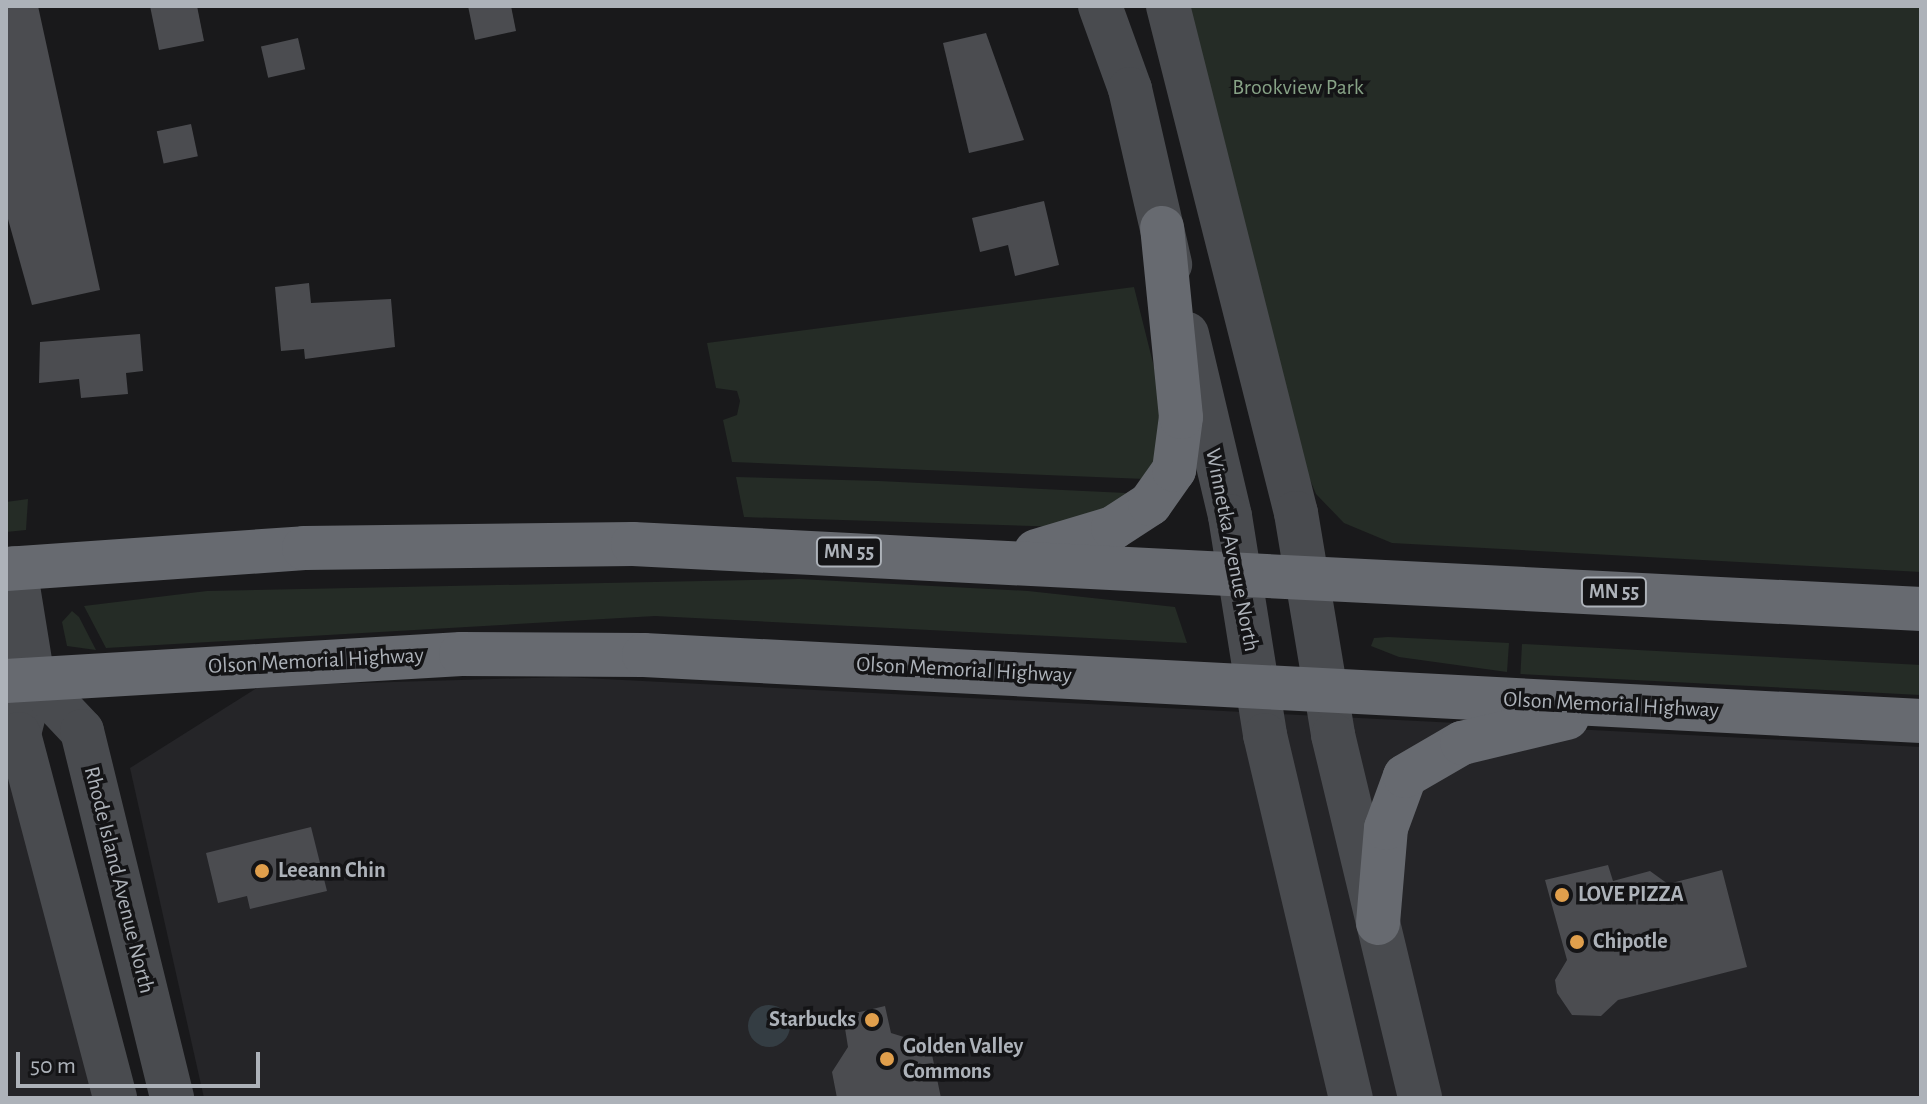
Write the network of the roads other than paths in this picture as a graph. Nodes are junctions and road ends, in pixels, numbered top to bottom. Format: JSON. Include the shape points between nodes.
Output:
{"nodes":[{"id":1,"x":1100,"y":6,"type":"edge"},
{"id":2,"x":1168,"y":6,"type":"edge"},
{"id":3,"x":1162,"y":228,"type":"junction"},
{"id":4,"x":1005,"y":559,"type":"junction"},
{"id":5,"x":11,"y":568,"type":"edge"},
{"id":6,"x":1240,"y":574,"type":"junction"},
{"id":7,"x":1307,"y":577,"type":"junction"},
{"id":8,"x":1921,"y":609,"type":"edge"},
{"id":9,"x":20,"y":680,"type":"edge"},
{"id":10,"x":1257,"y":686,"type":"junction"},
{"id":11,"x":1326,"y":690,"type":"junction"},
{"id":12,"x":1623,"y":706,"type":"junction"},
{"id":13,"x":1921,"y":721,"type":"edge"},
{"id":14,"x":1378,"y":923,"type":"junction"},
{"id":15,"x":1315,"y":947,"type":"junction"},
{"id":16,"x":115,"y":1098,"type":"edge"},
{"id":17,"x":172,"y":1098,"type":"edge"},
{"id":18,"x":1324,"y":1098,"type":"edge"},
{"id":19,"x":1351,"y":1098,"type":"edge"},
{"id":20,"x":1420,"y":1098,"type":"edge"}],
"edges":[{"from":1,"to":3,"type":"street","name":"Winnetka Avenue North","via":[[1130,89]]},
{"from":2,"to":7,"type":"street","via":[[1223,209]]},
{"from":3,"to":4,"type":"highway","via":[[1181,417],[1174,470],[1150,504],[1113,528]]},
{"from":3,"to":6,"type":"street","name":"Winnetka Avenue North"},
{"from":4,"to":5,"type":"highway","number":"MN 55","via":[[456,544]]},
{"from":4,"to":6,"type":"highway","number":"MN 55"},
{"from":5,"to":9,"type":"street"},
{"from":6,"to":7,"type":"highway","number":"MN 55"},
{"from":6,"to":10,"type":"street","name":"Winnetka Avenue North"},
{"from":7,"to":8,"type":"highway","number":"MN 55"},
{"from":7,"to":11,"type":"street"},
{"from":9,"to":10,"type":"highway","name":"Olson Memorial Highway","via":[[461,654],[644,655]]},
{"from":9,"to":16,"type":"street","via":[[19,734]]},
{"from":9,"to":17,"type":"street","name":"Rhode Island Avenue North","via":[[82,731]]},
{"from":10,"to":11,"type":"highway","name":"Olson Memorial Highway"},
{"from":10,"to":15,"type":"street","name":"Winnetka Avenue North"},
{"from":11,"to":12,"type":"highway","name":"Olson Memorial Highway"},
{"from":11,"to":14,"type":"street"},
{"from":12,"to":13,"type":"highway","name":"Olson Memorial Highway"},
{"from":12,"to":14,"type":"highway","via":[[1462,743],[1414,768],[1389,814]]},
{"from":14,"to":20,"type":"street"},
{"from":15,"to":18,"type":"street","via":[[1305,1017]]},
{"from":15,"to":19,"type":"street","name":"Winnetka Avenue North"}]}
